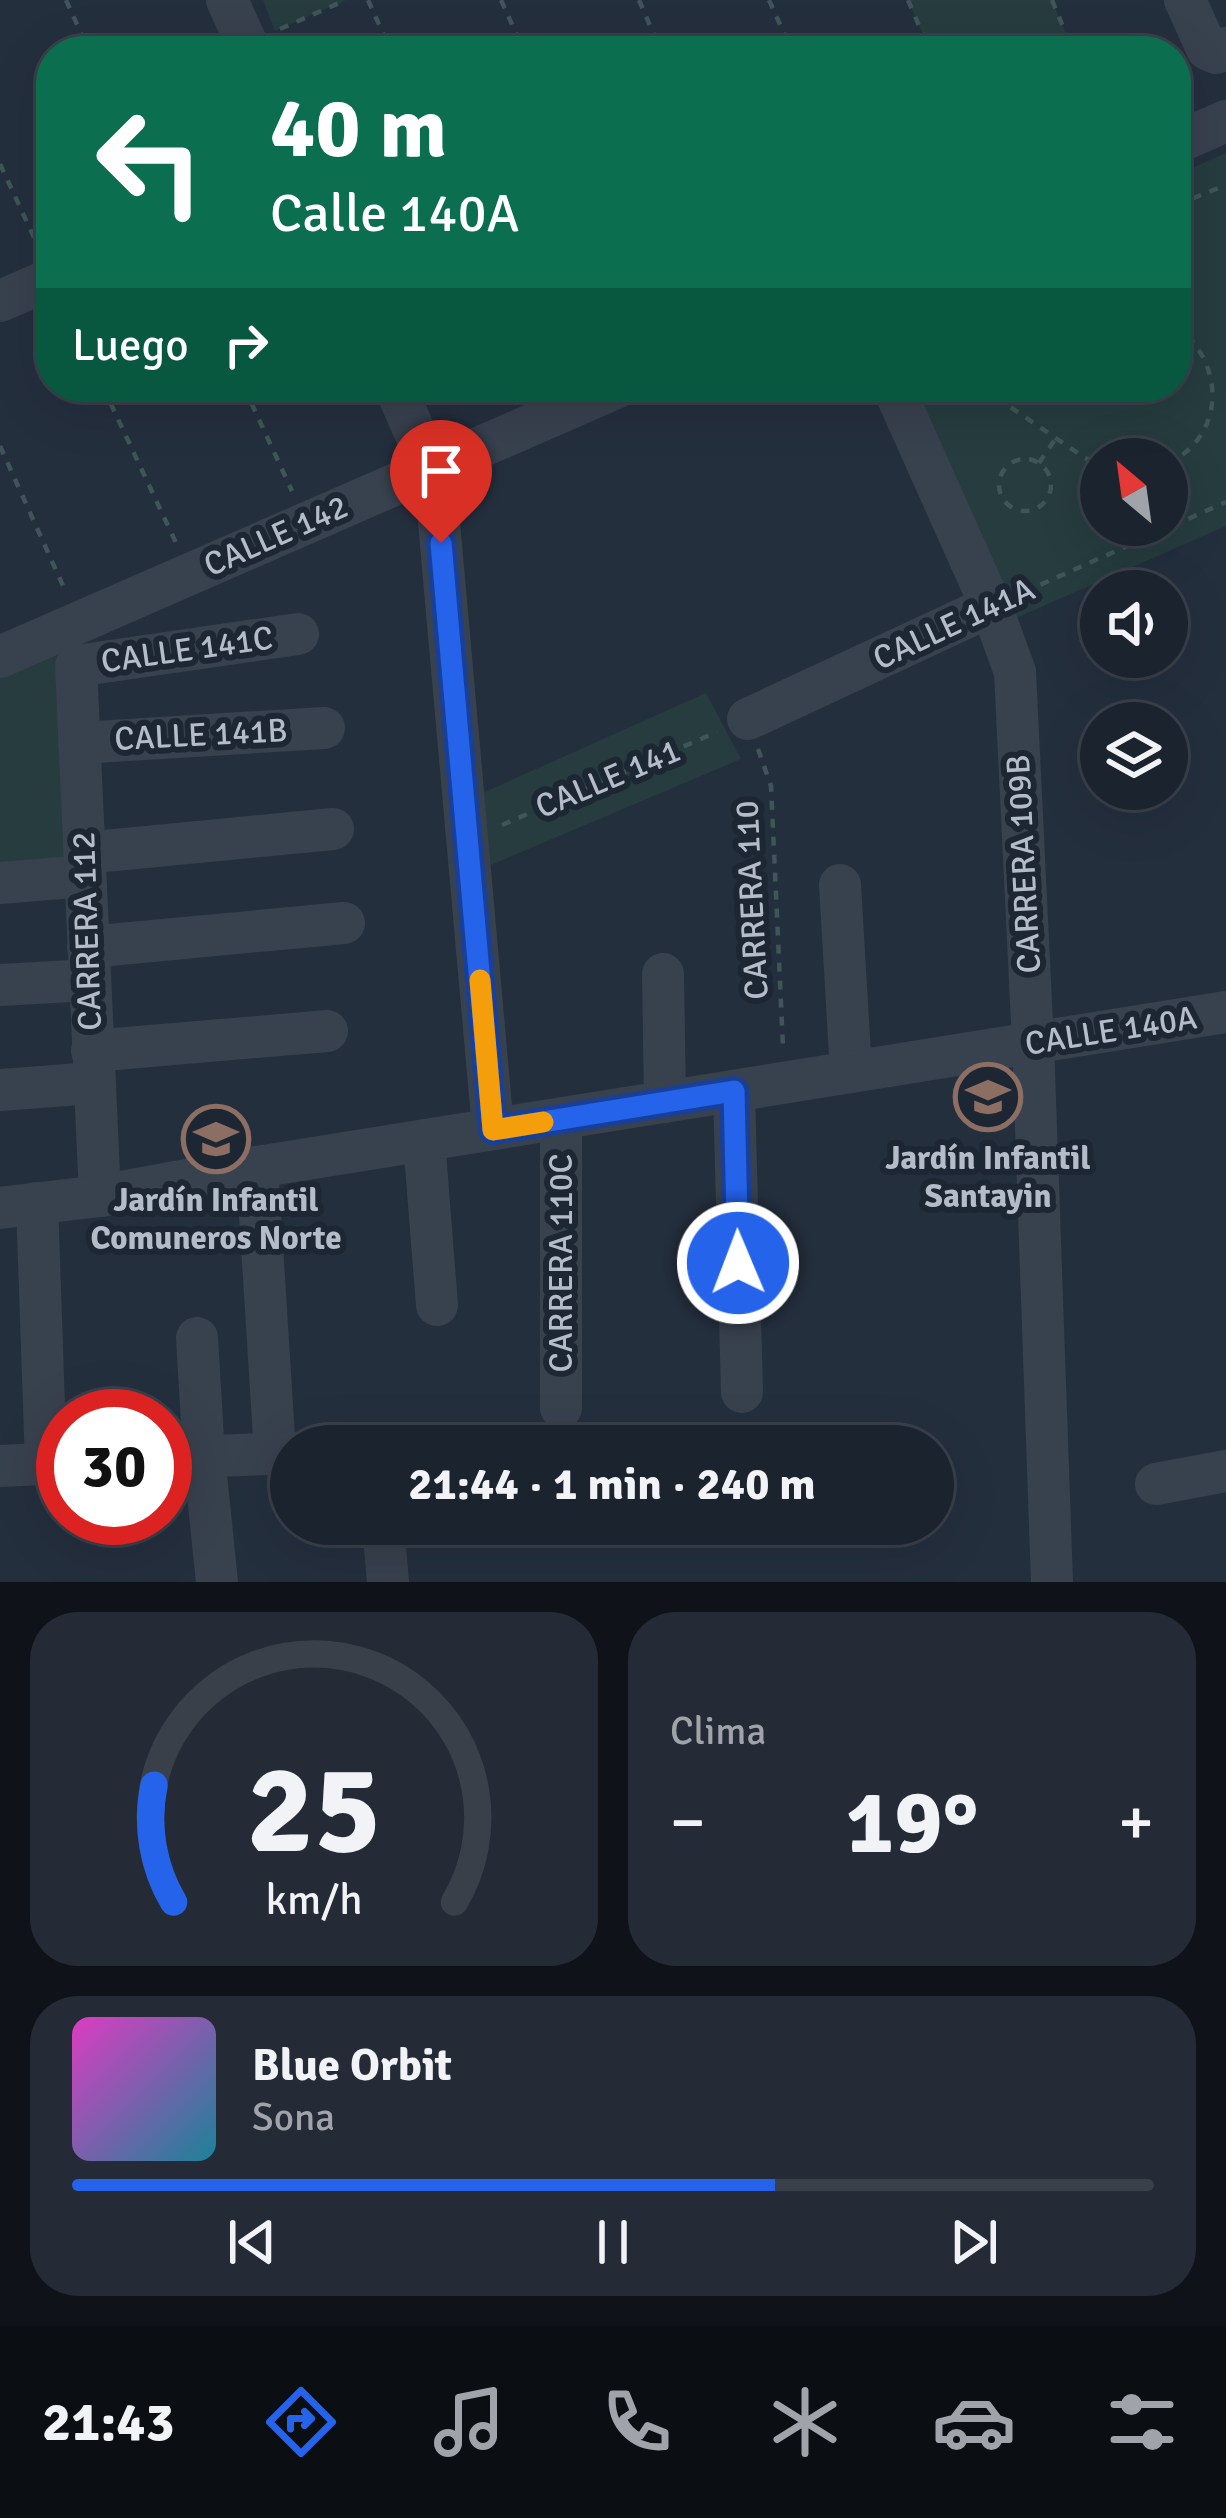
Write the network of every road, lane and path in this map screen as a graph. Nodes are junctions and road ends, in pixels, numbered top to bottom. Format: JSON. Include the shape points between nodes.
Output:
{"nodes":[{"id":1,"x":66,"y":0,"type":"edge"},
{"id":2,"x":227,"y":0,"type":"edge"},
{"id":3,"x":346,"y":0,"type":"edge"},
{"id":4,"x":368,"y":0,"type":"edge"},
{"id":5,"x":501,"y":0,"type":"edge"},
{"id":6,"x":639,"y":0,"type":"edge"},
{"id":7,"x":769,"y":0,"type":"edge"},
{"id":8,"x":908,"y":0,"type":"edge"},
{"id":9,"x":1052,"y":0,"type":"edge"},
{"id":10,"x":1185,"y":0,"type":"edge"},
{"id":11,"x":82,"y":36,"type":"edge"},
{"id":12,"x":243,"y":36,"type":"edge"},
{"id":13,"x":271,"y":36,"type":"edge"},
{"id":14,"x":384,"y":36,"type":"edge"},
{"id":15,"x":517,"y":36,"type":"edge"},
{"id":16,"x":655,"y":36,"type":"edge"},
{"id":17,"x":785,"y":36,"type":"edge"},
{"id":18,"x":924,"y":36,"type":"edge"},
{"id":19,"x":1067,"y":36,"type":"edge"},
{"id":20,"x":1221,"y":51,"type":"edge"},
{"id":21,"x":1226,"y":121,"type":"edge"},
{"id":22,"x":1191,"y":136,"type":"edge"},
{"id":23,"x":0,"y":164,"type":"edge"},
{"id":24,"x":1226,"y":185,"type":"edge"},
{"id":25,"x":1194,"y":197,"type":"junction"},
{"id":26,"x":1191,"y":198,"type":"edge"},
{"id":27,"x":1191,"y":205,"type":"edge"},
{"id":28,"x":36,"y":243,"type":"edge"},
{"id":29,"x":36,"y":275,"type":"edge"},
{"id":30,"x":0,"y":301,"type":"edge"},
{"id":31,"x":1191,"y":340,"type":"edge"},
{"id":32,"x":111,"y":402,"type":"edge"},
{"id":33,"x":251,"y":402,"type":"edge"},
{"id":34,"x":401,"y":402,"type":"edge"},
{"id":35,"x":584,"y":402,"type":"edge"},
{"id":36,"x":900,"y":402,"type":"edge"},
{"id":37,"x":1004,"y":402,"type":"edge"},
{"id":38,"x":1056,"y":437,"type":"junction"},
{"id":39,"x":0,"y":446,"type":"edge"},
{"id":40,"x":1188,"y":452,"type":"edge"},
{"id":41,"x":1080,"y":454,"type":"edge"},
{"id":42,"x":1039,"y":463,"type":"junction"},
{"id":43,"x":430,"y":469,"type":"junction"},
{"id":44,"x":1226,"y":502,"type":"edge"},
{"id":45,"x":307,"y":523,"type":"junction"},
{"id":46,"x":190,"y":574,"type":"junction"},
{"id":47,"x":991,"y":606,"type":"junction"},
{"id":48,"x":80,"y":622,"type":"junction"},
{"id":49,"x":298,"y":634,"type":"dead end"},
{"id":50,"x":0,"y":657,"type":"edge"},
{"id":51,"x":76,"y":666,"type":"joint"},
{"id":52,"x":748,"y":719,"type":"junction"},
{"id":53,"x":324,"y":728,"type":"dead end"},
{"id":54,"x":79,"y":742,"type":"junction"},
{"id":55,"x":333,"y":829,"type":"dead end"},
{"id":56,"x":468,"y":840,"type":"junction"},
{"id":57,"x":84,"y":865,"type":"junction"},
{"id":58,"x":0,"y":883,"type":"edge"},
{"id":59,"x":840,"y":885,"type":"dead end"},
{"id":60,"x":344,"y":923,"type":"dead end"},
{"id":61,"x":88,"y":963,"type":"junction"},
{"id":62,"x":663,"y":974,"type":"dead end"},
{"id":63,"x":0,"y":985,"type":"edge"},
{"id":64,"x":1226,"y":1012,"type":"edge"},
{"id":65,"x":327,"y":1031,"type":"dead end"},
{"id":66,"x":1033,"y":1043,"type":"junction"},
{"id":67,"x":93,"y":1066,"type":"junction"},
{"id":68,"x":851,"y":1072,"type":"junction"},
{"id":69,"x":785,"y":1083,"type":"junction"},
{"id":70,"x":0,"y":1090,"type":"edge"},
{"id":71,"x":734,"y":1091,"type":"junction"},
{"id":72,"x":665,"y":1102,"type":"junction"},
{"id":73,"x":561,"y":1119,"type":"junction"},
{"id":74,"x":493,"y":1130,"type":"junction"},
{"id":75,"x":424,"y":1141,"type":"junction"},
{"id":76,"x":257,"y":1167,"type":"junction"},
{"id":77,"x":100,"y":1196,"type":"junction"},
{"id":78,"x":18,"y":1206,"type":"edge"},
{"id":79,"x":437,"y":1305,"type":"dead end"},
{"id":80,"x":197,"y":1338,"type":"dead end"},
{"id":81,"x":44,"y":1389,"type":"edge"},
{"id":82,"x":191,"y":1389,"type":"edge"},
{"id":83,"x":742,"y":1392,"type":"dead end"},
{"id":84,"x":561,"y":1408,"type":"dead end"},
{"id":85,"x":280,"y":1425,"type":"edge"},
{"id":86,"x":270,"y":1454,"type":"edge"},
{"id":87,"x":192,"y":1457,"type":"edge"},
{"id":88,"x":36,"y":1464,"type":"edge"},
{"id":89,"x":0,"y":1466,"type":"edge"},
{"id":90,"x":1226,"y":1471,"type":"edge"},
{"id":91,"x":1156,"y":1484,"type":"dead end"},
{"id":92,"x":192,"y":1487,"type":"edge"},
{"id":93,"x":384,"y":1545,"type":"edge"},
{"id":94,"x":217,"y":1582,"type":"edge"},
{"id":95,"x":388,"y":1582,"type":"edge"},
{"id":96,"x":1052,"y":1582,"type":"edge"}],
"edges":[{"from":1,"to":11,"type":"path"},
{"from":2,"to":12,"type":"street"},
{"from":3,"to":13,"type":"path"},
{"from":4,"to":14,"type":"path"},
{"from":5,"to":15,"type":"path"},
{"from":6,"to":16,"type":"path"},
{"from":7,"to":17,"type":"path"},
{"from":8,"to":18,"type":"path"},
{"from":9,"to":19,"type":"path"},
{"from":10,"to":20,"type":"street","via":[[1207,49]]},
{"from":21,"to":22,"type":"street"},
{"from":23,"to":28,"type":"path"},
{"from":24,"to":25,"type":"path"},
{"from":25,"to":26,"type":"path"},
{"from":25,"to":27,"type":"path"},
{"from":29,"to":30,"type":"street"},
{"from":31,"to":40,"type":"path","via":[[1213,376],[1215,408],[1205,436]]},
{"from":32,"to":46,"type":"path"},
{"from":33,"to":45,"type":"path"},
{"from":34,"to":43,"type":"street"},
{"from":35,"to":43,"type":"street","name":"CALLE 142"},
{"from":36,"to":47,"type":"street","name":"CARRERA 109B"},
{"from":37,"to":38,"type":"path"},
{"from":38,"to":41,"type":"path"},
{"from":38,"to":42,"type":"path"},
{"from":39,"to":48,"type":"path"},
{"from":42,"to":42,"type":"path","via":[[1026,459],[1003,471],[1001,497],[1010,507],[1023,512],[1047,500],[1051,486]]},
{"from":43,"to":45,"type":"street","name":"CALLE 142"},
{"from":43,"to":56,"type":"street"},
{"from":44,"to":47,"type":"path","name":"CALLE 141A"},
{"from":45,"to":46,"type":"street","name":"CALLE 142"},
{"from":46,"to":48,"type":"street","name":"CALLE 142"},
{"from":47,"to":52,"type":"street","name":"CALLE 141A"},
{"from":47,"to":66,"type":"street","name":"CARRERA 109B","via":[[1015,672]]},
{"from":48,"to":50,"type":"street","name":"CALLE 142"},
{"from":49,"to":51,"type":"street","name":"CALLE 141C"},
{"from":51,"to":54,"type":"street","name":"CARRERA 112"},
{"from":52,"to":56,"type":"path","name":"CALLE 141"},
{"from":52,"to":69,"type":"path","name":"CARRERA 110","via":[[771,786]]},
{"from":53,"to":54,"type":"street","name":"CALLE 141B"},
{"from":54,"to":57,"type":"street","name":"CARRERA 112"},
{"from":55,"to":57,"type":"street"},
{"from":56,"to":74,"type":"street"},
{"from":57,"to":58,"type":"street"},
{"from":57,"to":61,"type":"street","name":"CARRERA 112"},
{"from":59,"to":68,"type":"street"},
{"from":60,"to":61,"type":"street"},
{"from":61,"to":63,"type":"street"},
{"from":61,"to":67,"type":"street","name":"CARRERA 112"},
{"from":62,"to":72,"type":"street"},
{"from":64,"to":66,"type":"street","name":"CALLE 140A"},
{"from":65,"to":67,"type":"street"},
{"from":66,"to":68,"type":"street","name":"CALLE 140A"},
{"from":66,"to":96,"type":"street","name":"CARRERA 109B"},
{"from":67,"to":70,"type":"street"},
{"from":67,"to":77,"type":"street","name":"CARRERA 112"},
{"from":68,"to":69,"type":"street","name":"CALLE 140A"},
{"from":69,"to":71,"type":"street","name":"CALLE 140A"},
{"from":71,"to":72,"type":"street","name":"CALLE 140A"},
{"from":71,"to":83,"type":"street"},
{"from":72,"to":73,"type":"street","name":"CALLE 140A"},
{"from":73,"to":74,"type":"street","name":"CALLE 140A"},
{"from":73,"to":84,"type":"street","name":"CARRERA 110C"},
{"from":74,"to":75,"type":"street","name":"CALLE 140A"},
{"from":75,"to":76,"type":"street","name":"CALLE 140A"},
{"from":75,"to":79,"type":"street"},
{"from":76,"to":77,"type":"street","name":"CALLE 140A"},
{"from":76,"to":85,"type":"street"},
{"from":77,"to":78,"type":"street","name":"CALLE 140A"},
{"from":78,"to":81,"type":"street"},
{"from":80,"to":82,"type":"street"},
{"from":86,"to":87,"type":"street"},
{"from":88,"to":89,"type":"street"},
{"from":90,"to":91,"type":"street"},
{"from":92,"to":94,"type":"street"},
{"from":93,"to":95,"type":"street"}]}
